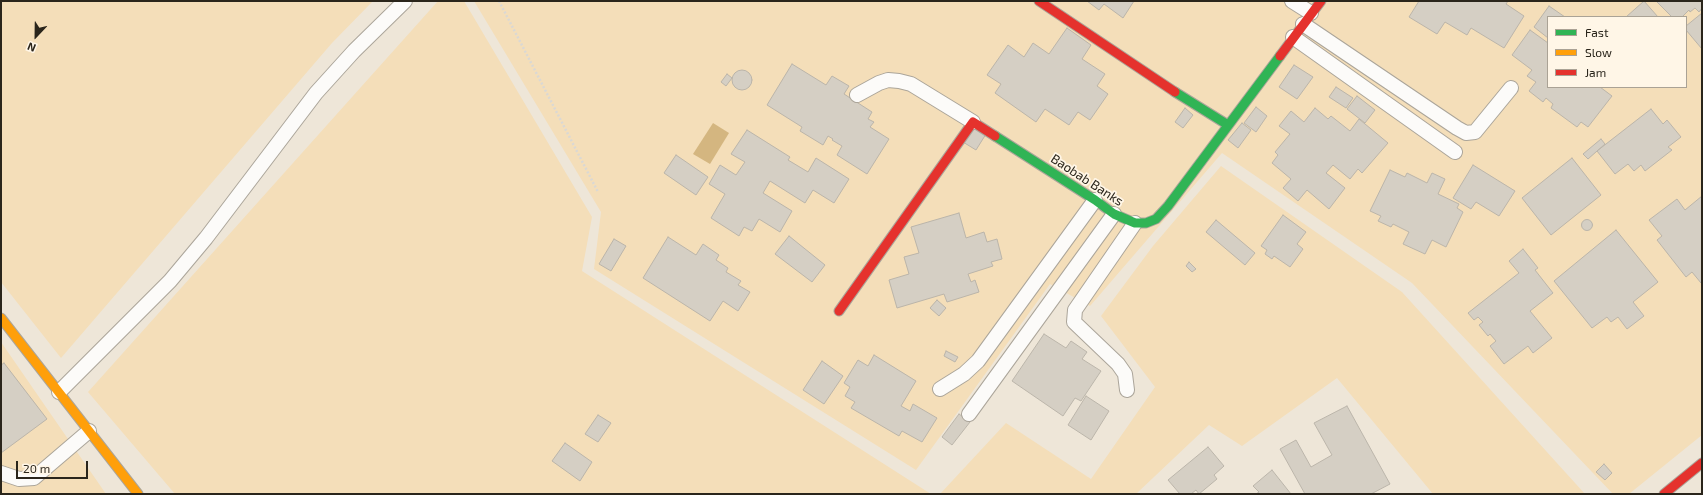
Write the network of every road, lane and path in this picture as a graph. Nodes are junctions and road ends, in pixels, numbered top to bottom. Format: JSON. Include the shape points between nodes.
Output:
{"nodes":[{"id":1,"x":405,"y":1,"type":"edge"},
{"id":2,"x":498,"y":1,"type":"edge"},
{"id":3,"x":1039,"y":1,"type":"edge"},
{"id":4,"x":1292,"y":1,"type":"edge"},
{"id":5,"x":1321,"y":1,"type":"edge"},
{"id":6,"x":1307,"y":19,"type":"junction"},
{"id":7,"x":1293,"y":37,"type":"junction"},
{"id":8,"x":1511,"y":88,"type":"dead end"},
{"id":9,"x":857,"y":95,"type":"dead end"},
{"id":10,"x":973,"y":122,"type":"junction"},
{"id":11,"x":1228,"y":125,"type":"junction"},
{"id":12,"x":1455,"y":152,"type":"dead end"},
{"id":13,"x":598,"y":192,"type":"dead end"},
{"id":14,"x":1095,"y":200,"type":"junction"},
{"id":15,"x":1114,"y":214,"type":"junction"},
{"id":16,"x":1135,"y":223,"type":"junction"},
{"id":17,"x":839,"y":311,"type":"dead end"},
{"id":18,"x":1,"y":318,"type":"edge"},
{"id":19,"x":940,"y":389,"type":"dead end"},
{"id":20,"x":1127,"y":390,"type":"dead end"},
{"id":21,"x":58,"y":392,"type":"junction"},
{"id":22,"x":969,"y":414,"type":"dead end"},
{"id":23,"x":89,"y":431,"type":"junction"},
{"id":24,"x":1702,"y":463,"type":"edge"},
{"id":25,"x":1,"y":473,"type":"edge"},
{"id":26,"x":138,"y":494,"type":"edge"},
{"id":27,"x":1664,"y":494,"type":"edge"}],
"edges":[{"from":1,"to":21,"type":"lane","via":[[354,51],[316,94],[170,282]]},
{"from":2,"to":13,"type":"path"},
{"from":3,"to":11,"type":"street"},
{"from":4,"to":6,"type":"lane"},
{"from":5,"to":6,"type":"street"},
{"from":6,"to":7,"type":"street"},
{"from":6,"to":8,"type":"lane","via":[[1466,133],[1475,132]]},
{"from":7,"to":11,"type":"street"},
{"from":7,"to":12,"type":"lane"},
{"from":9,"to":10,"type":"lane","via":[[888,80],[900,81],[911,84]]},
{"from":10,"to":14,"type":"street","name":"Baobab Banks"},
{"from":10,"to":17,"type":"street"},
{"from":11,"to":16,"type":"street","via":[[1156,219],[1146,224]]},
{"from":14,"to":15,"type":"street","name":"Baobab Banks"},
{"from":14,"to":19,"type":"lane","via":[[978,361],[964,374]]},
{"from":15,"to":16,"type":"street","name":"Baobab Banks"},
{"from":15,"to":22,"type":"lane"},
{"from":16,"to":20,"type":"lane","via":[[1075,310],[1074,322],[1118,364],[1125,374]]},
{"from":18,"to":21,"type":"street"},
{"from":21,"to":23,"type":"street"},
{"from":23,"to":25,"type":"lane","via":[[34,478],[19,480]]},
{"from":23,"to":26,"type":"street"},
{"from":24,"to":27,"type":"street"}]}
